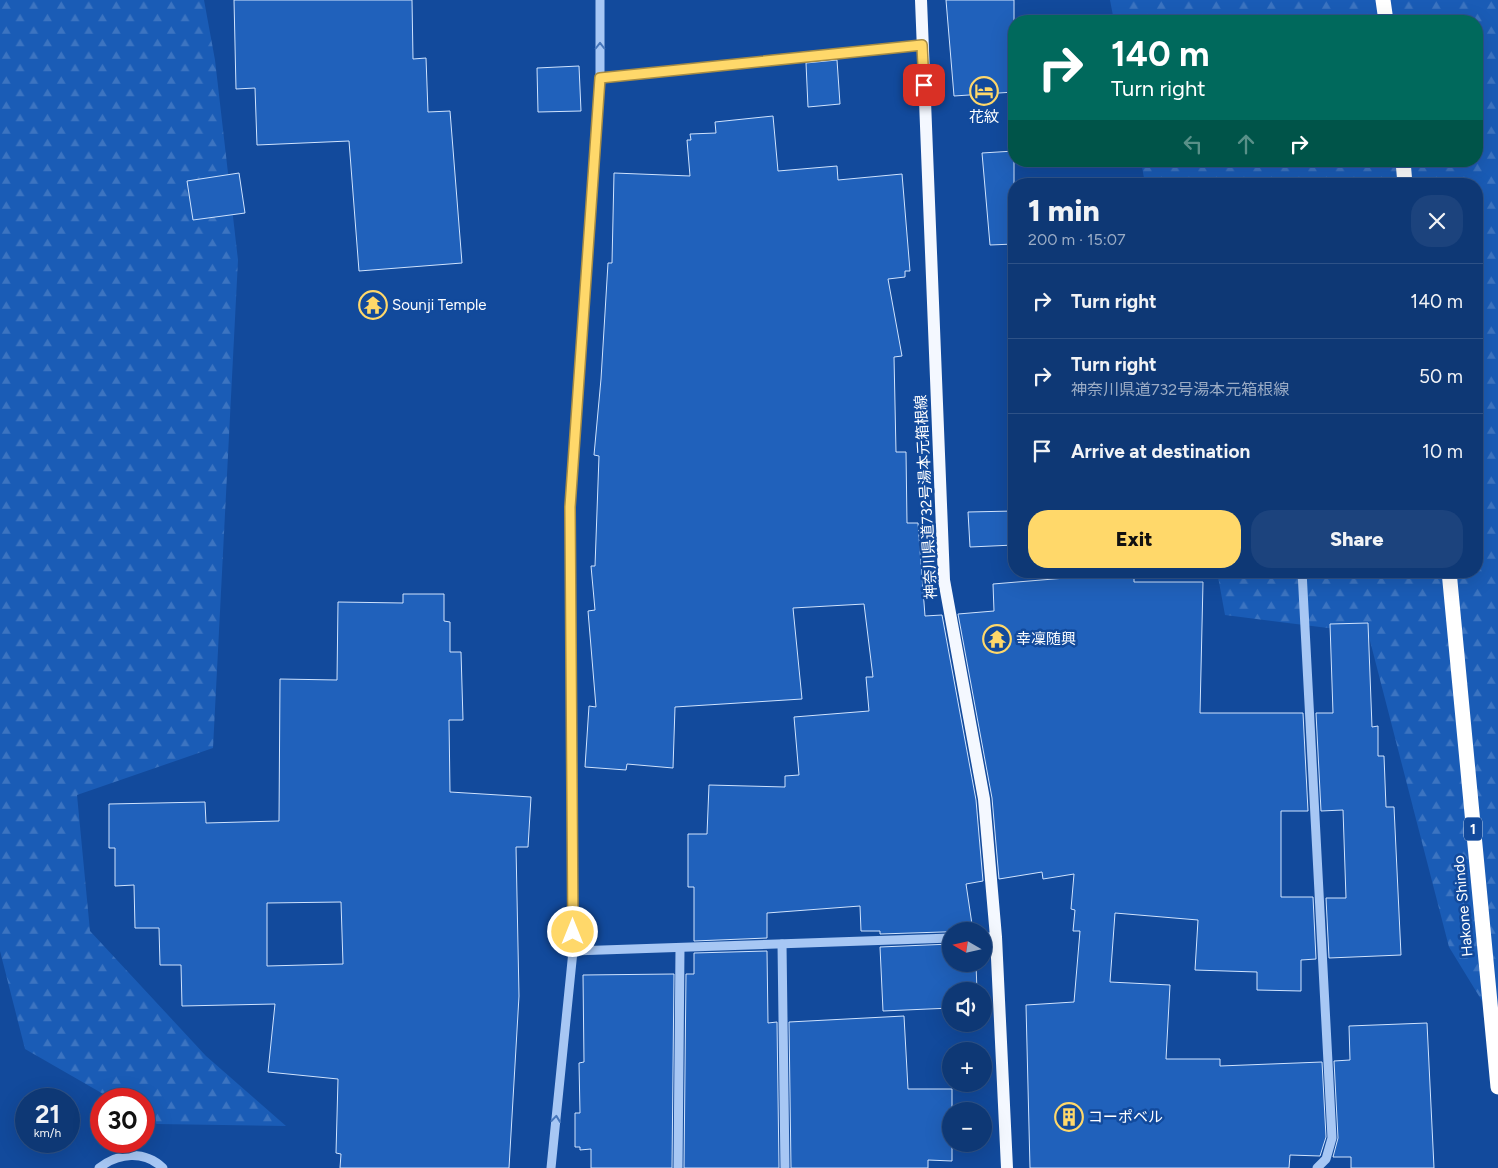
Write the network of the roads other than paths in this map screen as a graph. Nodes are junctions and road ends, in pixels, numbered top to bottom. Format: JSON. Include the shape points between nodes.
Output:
{"nodes":[{"id":1,"x":600,"y":0,"type":"edge"},
{"id":2,"x":920,"y":0,"type":"edge"},
{"id":3,"x":1383,"y":0,"type":"edge"},
{"id":4,"x":1385,"y":15,"type":"edge"},
{"id":5,"x":922,"y":45,"type":"junction"},
{"id":6,"x":600,"y":78,"type":"junction"},
{"id":7,"x":1302,"y":578,"type":"edge"},
{"id":8,"x":1449,"y":578,"type":"edge"},
{"id":9,"x":989,"y":922,"type":"edge"},
{"id":10,"x":942,"y":938,"type":"edge"},
{"id":11,"x":782,"y":944,"type":"junction"},
{"id":12,"x":680,"y":948,"type":"junction"},
{"id":13,"x":573,"y":951,"type":"junction"},
{"id":14,"x":992,"y":964,"type":"edge"},
{"id":15,"x":1498,"y":1087,"type":"edge"},
{"id":16,"x":99,"y":1168,"type":"edge"},
{"id":17,"x":163,"y":1168,"type":"edge"},
{"id":18,"x":551,"y":1168,"type":"edge"},
{"id":19,"x":678,"y":1168,"type":"edge"},
{"id":20,"x":785,"y":1168,"type":"edge"},
{"id":21,"x":1007,"y":1168,"type":"edge"},
{"id":22,"x":1317,"y":1168,"type":"edge"}],
"edges":[{"from":6,"to":1,"type":"street","one_way":true},
{"from":2,"to":5,"type":"main road","name":"神奈川県道732号湯本元箱根線"},
{"from":3,"to":4,"type":"highway"},
{"from":5,"to":6,"type":"street"},
{"from":5,"to":9,"type":"main road","name":"神奈川県道732号湯本元箱根線","via":[[944,580],[984,799]]},
{"from":6,"to":13,"type":"street","via":[[570,507]]},
{"from":7,"to":22,"type":"street","via":[[1332,1138],[1326,1159]]},
{"from":8,"to":15,"type":"highway","name":"Hakone Shindo","number":"1"},
{"from":10,"to":11,"type":"street"},
{"from":11,"to":12,"type":"street"},
{"from":11,"to":20,"type":"street"},
{"from":12,"to":13,"type":"street"},
{"from":12,"to":19,"type":"street"},
{"from":18,"to":13,"type":"street","one_way":true},
{"from":14,"to":21,"type":"main road","name":"神奈川県道732号湯本元箱根線"},
{"from":16,"to":17,"type":"street","via":[[110,1159],[129,1155],[148,1158]]}]}
